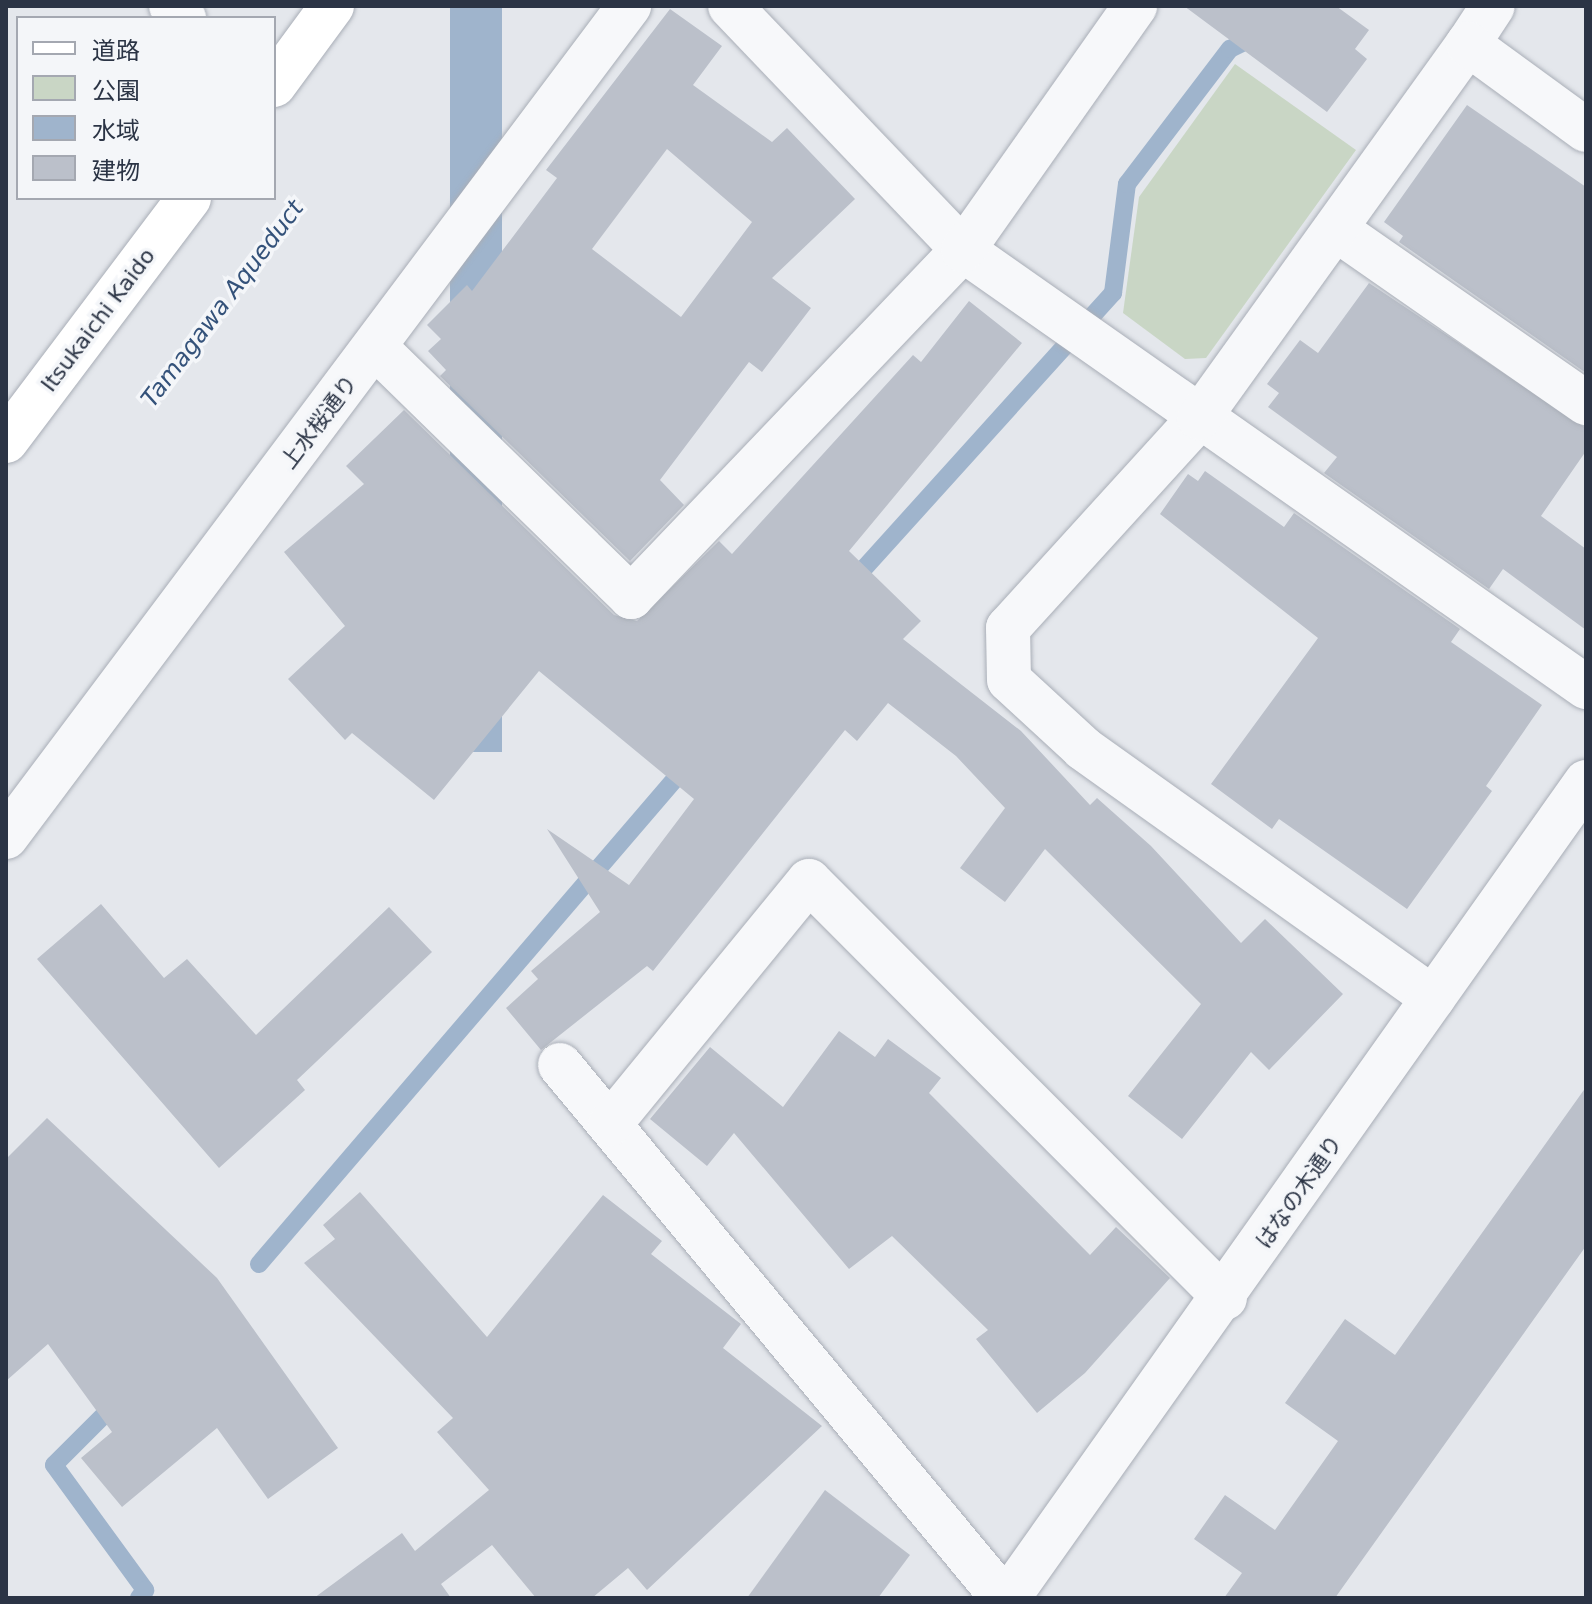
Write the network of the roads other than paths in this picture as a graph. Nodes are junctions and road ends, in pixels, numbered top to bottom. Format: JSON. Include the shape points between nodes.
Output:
{"nodes":[{"id":1,"x":332,"y":6,"type":"edge"},
{"id":2,"x":629,"y":6,"type":"edge"},
{"id":3,"x":730,"y":6,"type":"edge"},
{"id":4,"x":1135,"y":6,"type":"edge"},
{"id":5,"x":1493,"y":6,"type":"edge"},
{"id":6,"x":1468,"y":44,"type":"junction"},
{"id":7,"x":276,"y":82,"type":"edge"},
{"id":8,"x":1586,"y":130,"type":"edge"},
{"id":9,"x":187,"y":200,"type":"edge"},
{"id":10,"x":1337,"y":230,"type":"junction"},
{"id":11,"x":963,"y":250,"type":"junction"},
{"id":12,"x":375,"y":347,"type":"junction"},
{"id":13,"x":1586,"y":403,"type":"edge"},
{"id":14,"x":1199,"y":418,"type":"junction"},
{"id":15,"x":6,"y":441,"type":"edge"},
{"id":16,"x":1586,"y":687,"type":"edge"},
{"id":17,"x":1586,"y":782,"type":"edge"},
{"id":18,"x":6,"y":837,"type":"edge"},
{"id":19,"x":1433,"y":998,"type":"junction"},
{"id":20,"x":560,"y":1065,"type":"dead end"},
{"id":21,"x":610,"y":1124,"type":"junction"},
{"id":22,"x":1225,"y":1298,"type":"junction"},
{"id":23,"x":1005,"y":1598,"type":"edge"}],
"edges":[{"from":1,"to":7,"type":"main road"},
{"from":2,"to":12,"type":"street","name":"上水桜通り"},
{"from":3,"to":11,"type":"street"},
{"from":4,"to":11,"type":"street"},
{"from":5,"to":6,"type":"street"},
{"from":6,"to":8,"type":"street"},
{"from":6,"to":10,"type":"street"},
{"from":9,"to":15,"type":"main road","name":"Itsukaichi Kaido"},
{"from":10,"to":13,"type":"street"},
{"from":10,"to":14,"type":"street"},
{"from":11,"to":12,"type":"street","via":[[631,597]]},
{"from":11,"to":14,"type":"street"},
{"from":12,"to":18,"type":"street","name":"上水桜通り"},
{"from":14,"to":16,"type":"street"},
{"from":14,"to":19,"type":"street","via":[[1008,628],[1009,680],[1083,748]]},
{"from":17,"to":19,"type":"street","name":"はなの木通り"},
{"from":19,"to":22,"type":"street","name":"はなの木通り"},
{"from":20,"to":21,"type":"street"},
{"from":21,"to":22,"type":"street","via":[[809,881]]},
{"from":21,"to":23,"type":"street"},
{"from":22,"to":23,"type":"street","name":"はなの木通り"}]}
